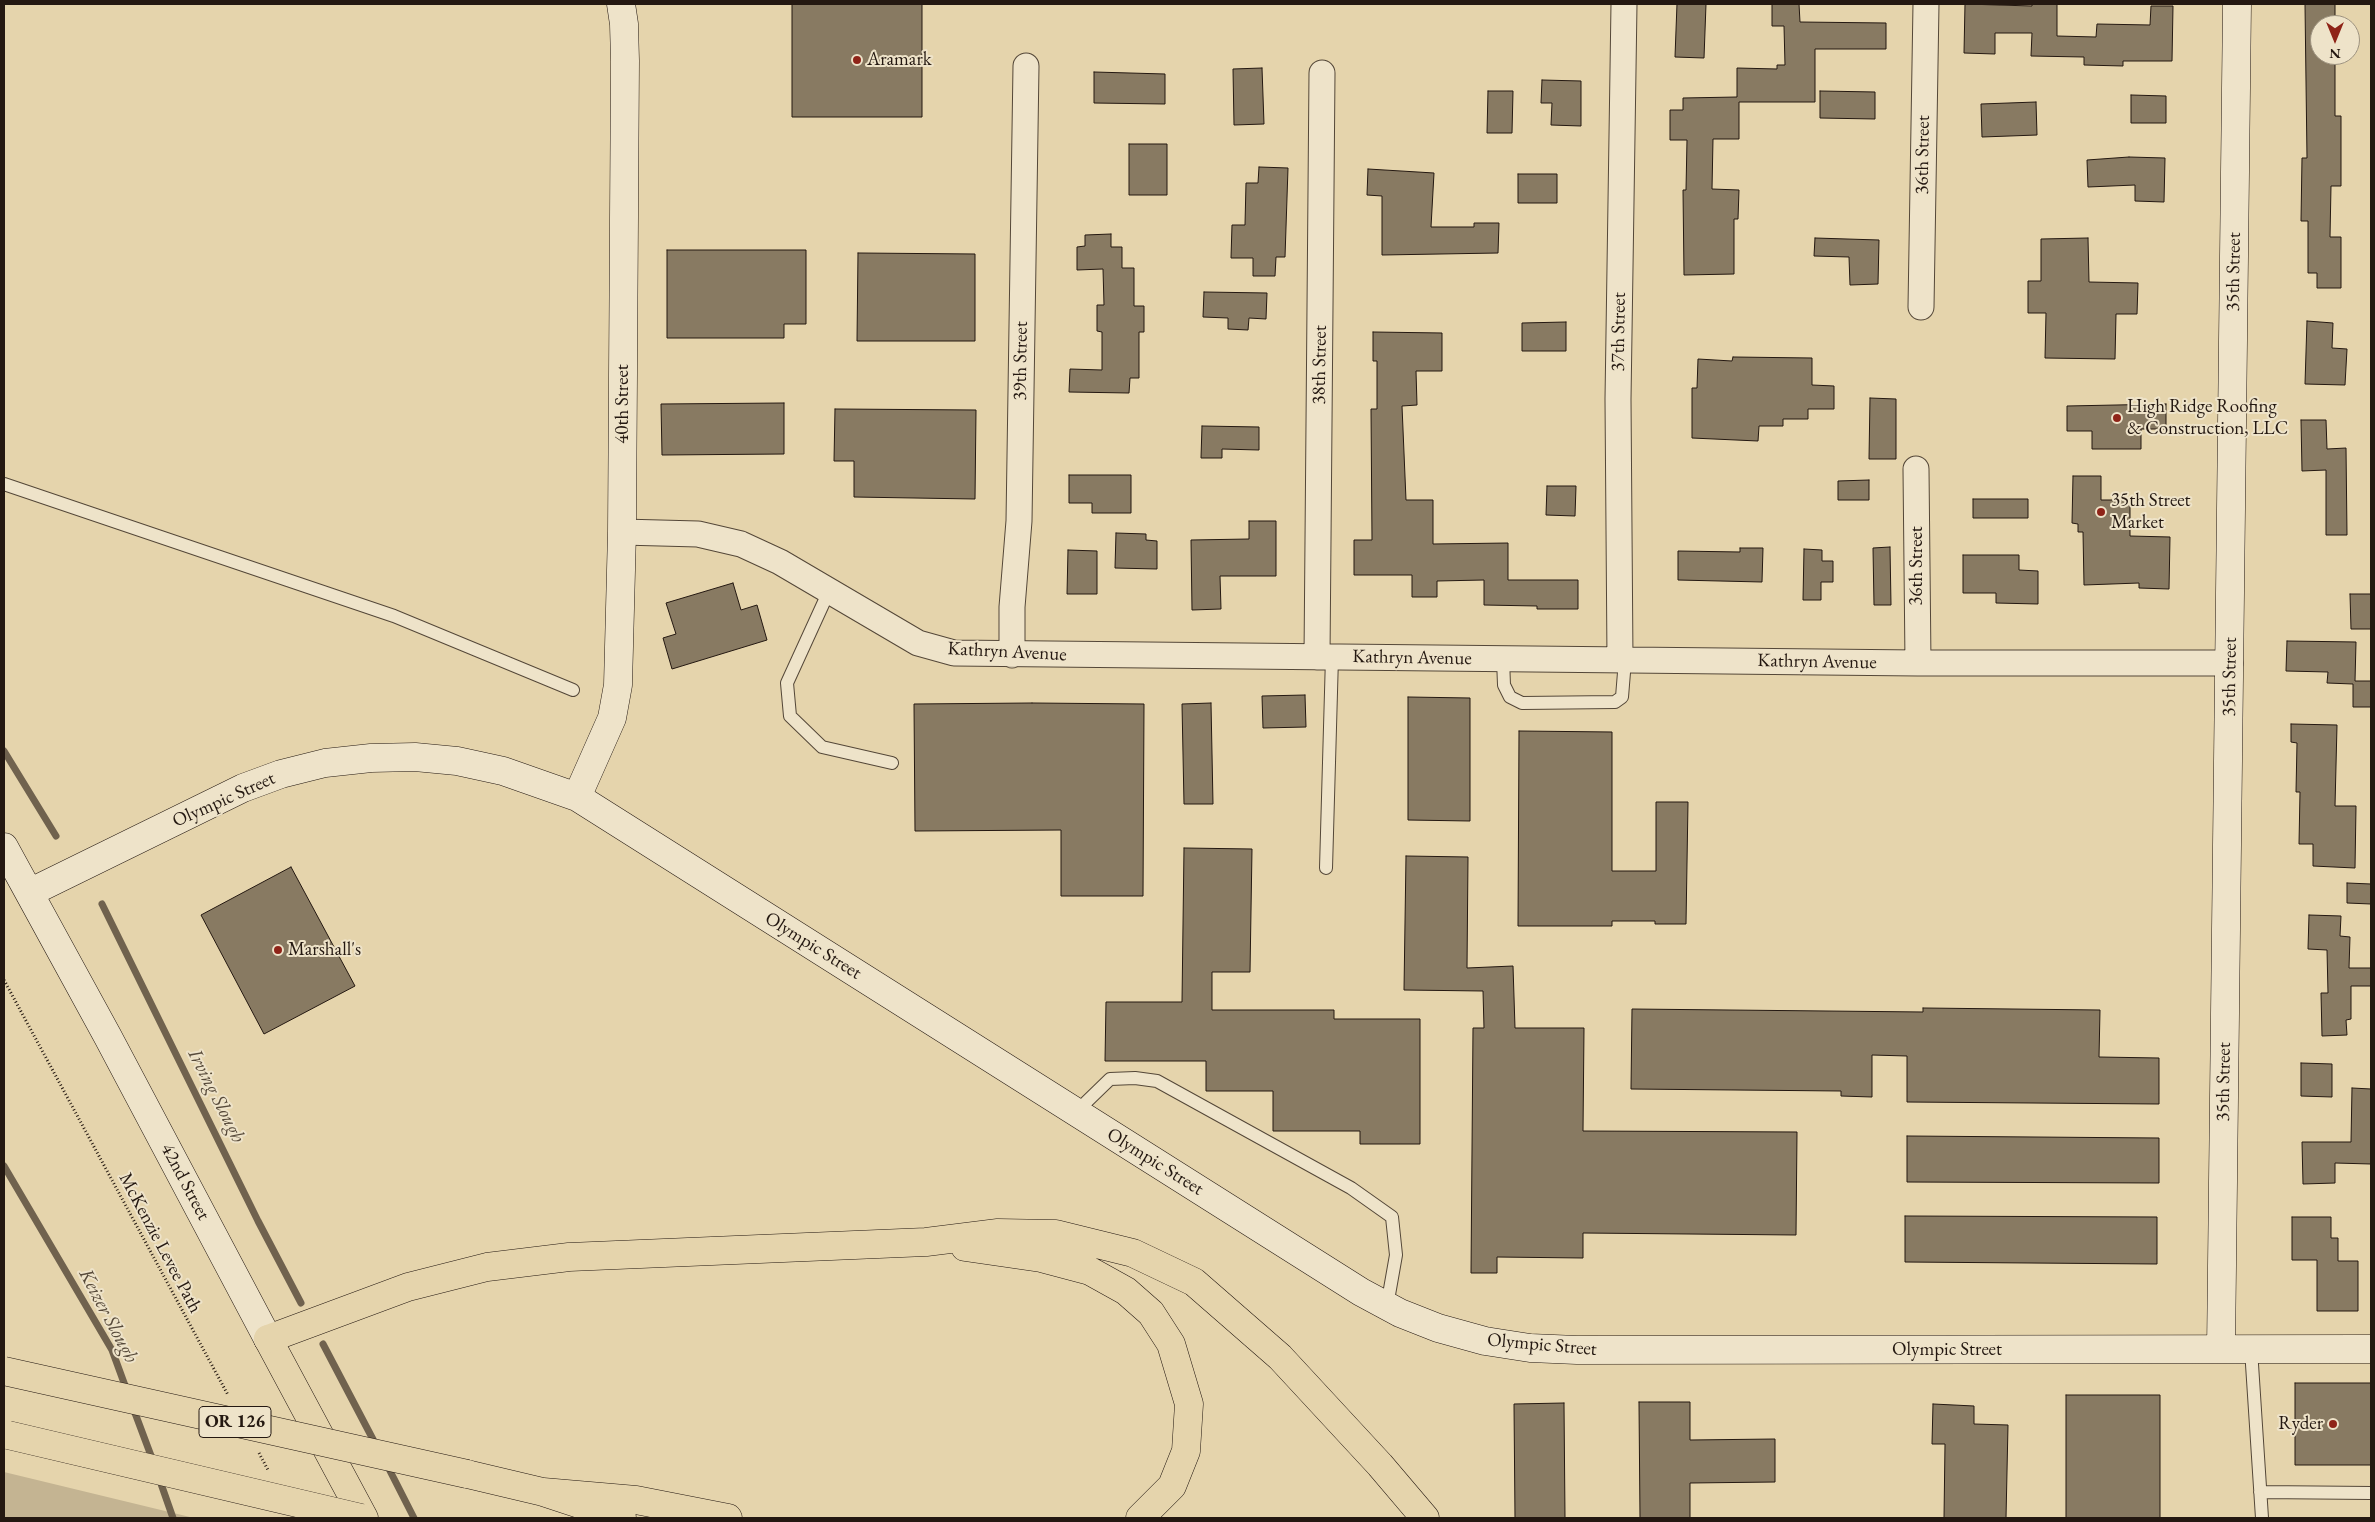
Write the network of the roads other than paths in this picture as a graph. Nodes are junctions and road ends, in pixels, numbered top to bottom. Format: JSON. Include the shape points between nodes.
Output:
{"nodes":[{"id":1,"x":621,"y":4,"type":"edge"},
{"id":2,"x":1624,"y":4,"type":"edge"},
{"id":3,"x":1926,"y":4,"type":"edge"},
{"id":4,"x":2237,"y":4,"type":"edge"},
{"id":5,"x":1026,"y":66,"type":"dead end"},
{"id":6,"x":1322,"y":74,"type":"dead end"},
{"id":7,"x":1921,"y":307,"type":"dead end"},
{"id":8,"x":1916,"y":469,"type":"dead end"},
{"id":9,"x":4,"y":484,"type":"edge"},
{"id":10,"x":622,"y":532,"type":"junction"},
{"id":11,"x":829,"y":591,"type":"junction"},
{"id":12,"x":1012,"y":655,"type":"junction"},
{"id":13,"x":1324,"y":657,"type":"junction"},
{"id":14,"x":1503,"y":659,"type":"junction"},
{"id":15,"x":1623,"y":660,"type":"junction"},
{"id":16,"x":1918,"y":663,"type":"junction"},
{"id":17,"x":2230,"y":663,"type":"junction"},
{"id":18,"x":573,"y":690,"type":"dead end"},
{"id":19,"x":892,"y":763,"type":"dead end"},
{"id":20,"x":577,"y":797,"type":"junction"},
{"id":21,"x":4,"y":847,"type":"edge"},
{"id":22,"x":1326,"y":868,"type":"dead end"},
{"id":23,"x":30,"y":892,"type":"junction"},
{"id":24,"x":1076,"y":1112,"type":"junction"},
{"id":25,"x":926,"y":1242,"type":"junction"},
{"id":26,"x":1387,"y":1306,"type":"junction"},
{"id":27,"x":268,"y":1339,"type":"junction"},
{"id":28,"x":2371,"y":1349,"type":"edge"},
{"id":29,"x":2221,"y":1350,"type":"junction"},
{"id":30,"x":2251,"y":1350,"type":"junction"},
{"id":31,"x":4,"y":1371,"type":"edge"},
{"id":32,"x":6,"y":1434,"type":"edge"},
{"id":33,"x":543,"y":1492,"type":"junction"},
{"id":34,"x":2260,"y":1492,"type":"junction"},
{"id":35,"x":2371,"y":1493,"type":"edge"},
{"id":36,"x":363,"y":1518,"type":"edge"},
{"id":37,"x":622,"y":1518,"type":"edge"},
{"id":38,"x":728,"y":1518,"type":"edge"},
{"id":39,"x":1140,"y":1518,"type":"edge"},
{"id":40,"x":1425,"y":1518,"type":"edge"},
{"id":41,"x":2262,"y":1518,"type":"edge"}],
"edges":[{"from":1,"to":10,"type":"main road","name":"40th Street","via":[[625,61]]},
{"from":2,"to":15,"type":"street","name":"37th Street","via":[[1618,399]]},
{"from":3,"to":7,"type":"street","name":"36th Street"},
{"from":4,"to":17,"type":"main road","name":"35th Street"},
{"from":5,"to":12,"type":"street","name":"39th Street","via":[[1019,522],[1012,607]]},
{"from":6,"to":13,"type":"street","name":"38th Street"},
{"from":8,"to":16,"type":"street","name":"36th Street"},
{"from":9,"to":18,"type":"lane","via":[[394,616]]},
{"from":10,"to":11,"type":"street","name":"Kathryn Avenue","via":[[698,534],[740,544],[780,562]]},
{"from":10,"to":20,"type":"main road","name":"40th Street","via":[[618,685],[612,718]]},
{"from":11,"to":12,"type":"street","name":"Kathryn Avenue","via":[[918,643],[954,653]]},
{"from":11,"to":19,"type":"lane","via":[[786,683],[790,716],[822,747]]},
{"from":12,"to":13,"type":"street","name":"Kathryn Avenue"},
{"from":13,"to":14,"type":"street","name":"Kathryn Avenue"},
{"from":13,"to":22,"type":"lane"},
{"from":14,"to":15,"type":"street","name":"Kathryn Avenue"},
{"from":14,"to":15,"type":"lane","via":[[1504,685],[1510,697],[1522,703],[1615,702],[1622,698]]},
{"from":15,"to":16,"type":"street","name":"Kathryn Avenue"},
{"from":16,"to":17,"type":"street","name":"Kathryn Avenue"},
{"from":17,"to":29,"type":"main road","name":"35th Street"},
{"from":20,"to":23,"type":"main road","name":"Olympic Street","via":[[503,771],[457,761],[415,756],[325,763],[243,788]]},
{"from":20,"to":24,"type":"main road","name":"Olympic Street"},
{"from":21,"to":23,"type":"main road","name":"42nd Street"},
{"from":23,"to":27,"type":"main road","name":"42nd Street"},
{"from":24,"to":26,"type":"main road","name":"Olympic Street"},
{"from":24,"to":26,"type":"lane","via":[[1110,1079],[1157,1081],[1351,1188],[1392,1217],[1396,1255]]},
{"from":25,"to":27,"type":"main road","via":[[569,1257],[488,1267],[408,1287]]},
{"from":25,"to":39,"type":"main road","via":[[1041,1258],[1090,1270],[1126,1291],[1151,1313],[1171,1344],[1189,1404],[1186,1451],[1172,1486]]},
{"from":25,"to":40,"type":"main road","via":[[998,1233],[1056,1234],[1133,1253],[1194,1282],[1280,1357]]},
{"from":26,"to":29,"type":"main road","name":"Olympic Street","via":[[1438,1328],[1485,1341],[1530,1348]]},
{"from":27,"to":36,"type":"main road","name":"42nd Street"},
{"from":28,"to":30,"type":"main road","name":"Olympic Street"},
{"from":29,"to":30,"type":"main road","name":"Olympic Street"},
{"from":30,"to":34,"type":"lane"},
{"from":31,"to":33,"type":"main road","number":"OR 126","bridge":true},
{"from":32,"to":36,"type":"main road","bridge":true},
{"from":33,"to":37,"type":"main road","number":"OR 126"},
{"from":33,"to":38,"type":"main road","via":[[636,1500]]},
{"from":34,"to":35,"type":"lane"},
{"from":34,"to":41,"type":"lane"}]}
